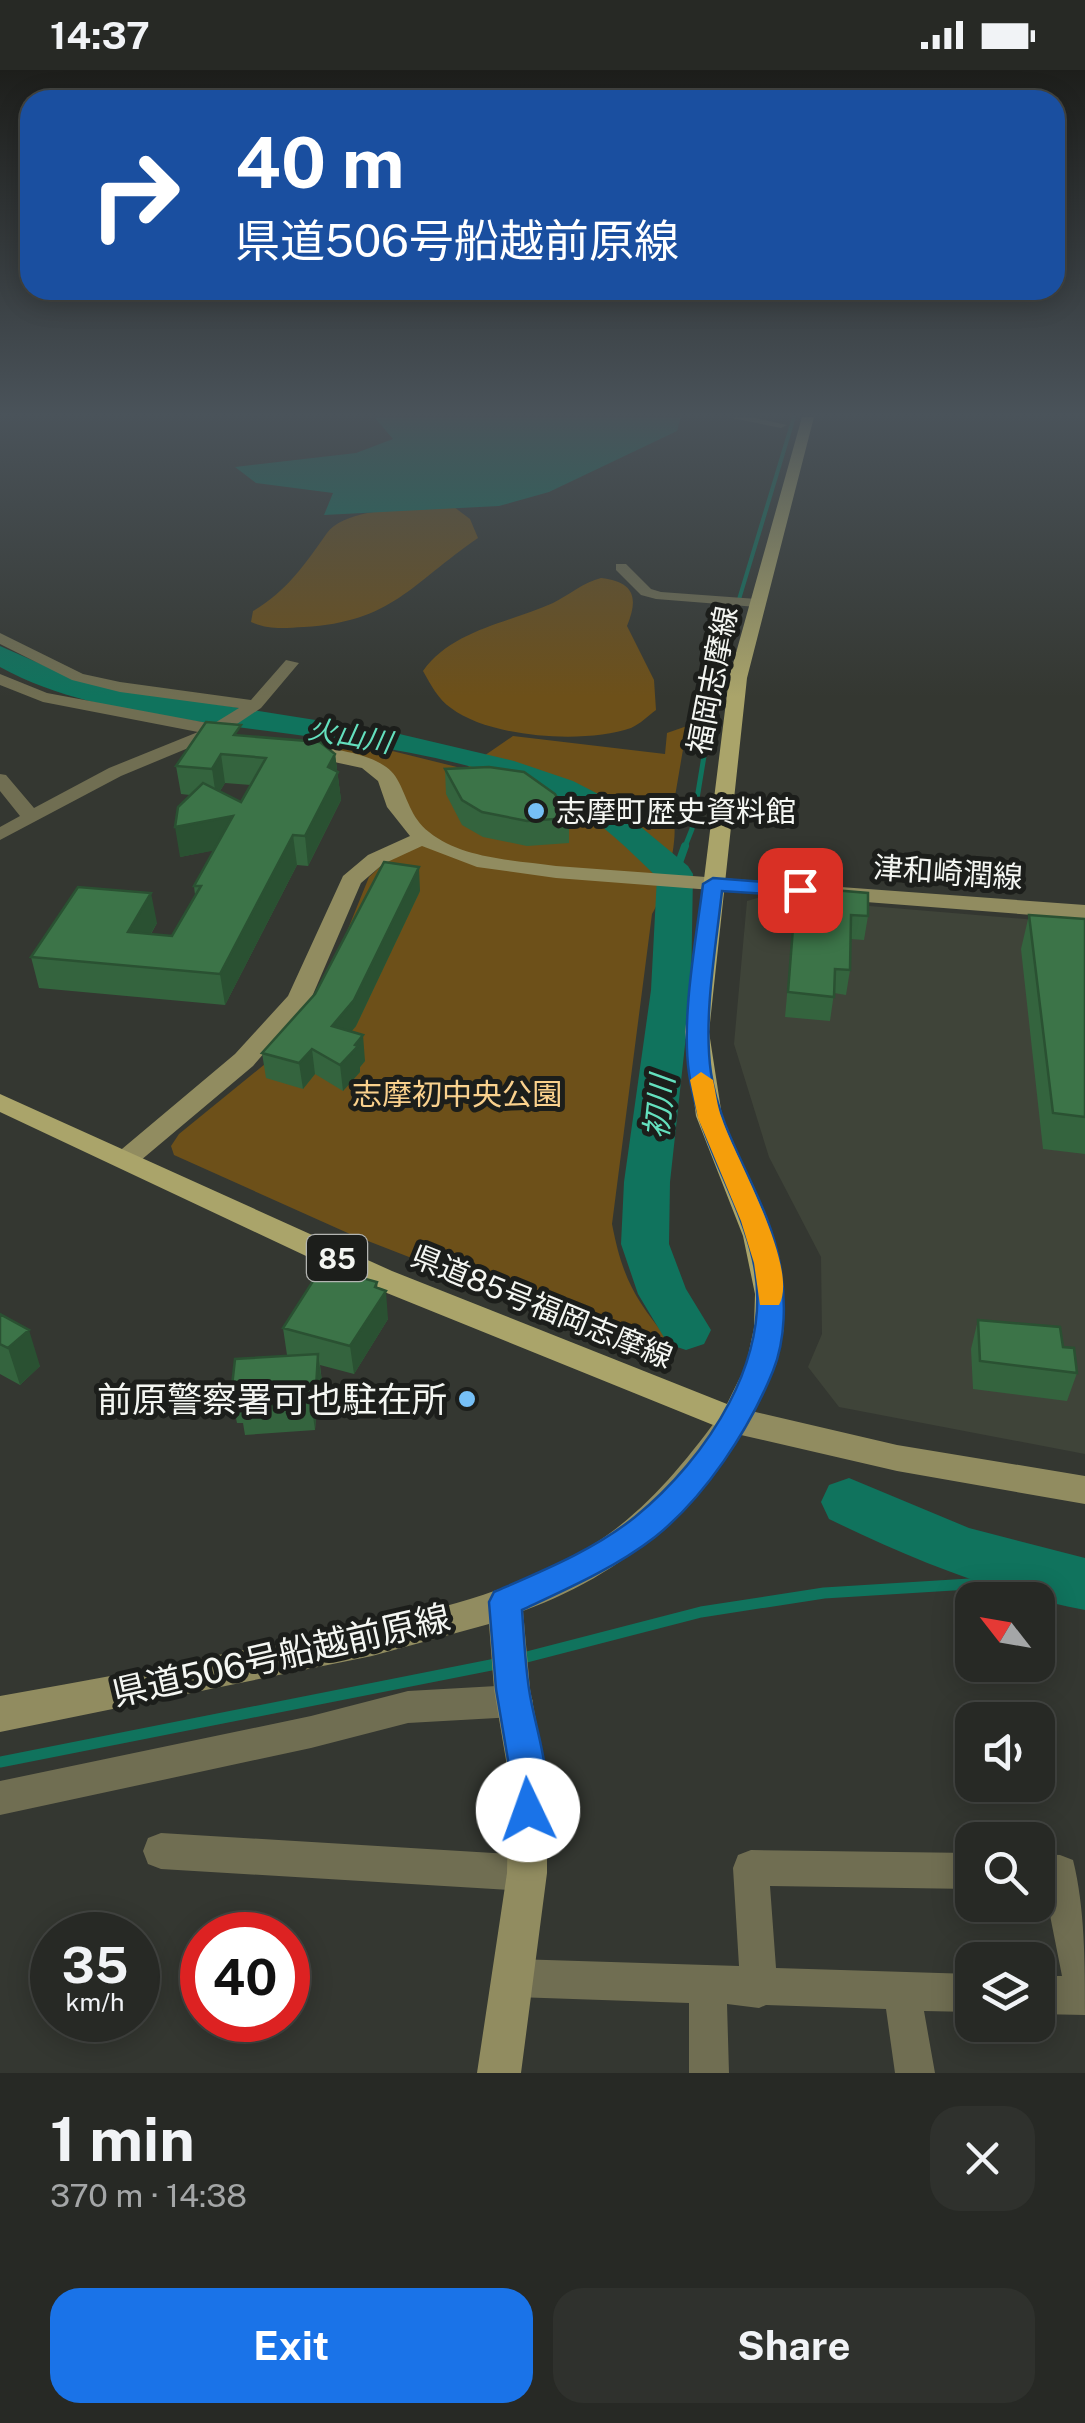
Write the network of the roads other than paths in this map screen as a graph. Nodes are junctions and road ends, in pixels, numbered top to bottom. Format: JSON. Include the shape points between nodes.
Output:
{"nodes":[{"id":1,"x":780,"y":510,"type":"edge"},
{"id":2,"x":621,"y":567,"type":"dead end"},
{"id":3,"x":752,"y":603,"type":"junction"},
{"id":4,"x":0,"y":638,"type":"edge"},
{"id":5,"x":291,"y":663,"type":"dead end"},
{"id":6,"x":0,"y":679,"type":"edge"},
{"id":7,"x":253,"y":707,"type":"junction"},
{"id":8,"x":218,"y":728,"type":"junction"},
{"id":9,"x":252,"y":738,"type":"edge"},
{"id":10,"x":289,"y":747,"type":"edge"},
{"id":11,"x":0,"y":779,"type":"edge"},
{"id":12,"x":33,"y":815,"type":"junction"},
{"id":13,"x":0,"y":834,"type":"edge"},
{"id":14,"x":424,"y":838,"type":"junction"},
{"id":15,"x":713,"y":884,"type":"junction"},
{"id":16,"x":1085,"y":912,"type":"edge"},
{"id":17,"x":0,"y":1102,"type":"edge"},
{"id":18,"x":124,"y":1160,"type":"junction"},
{"id":19,"x":734,"y":1420,"type":"junction"},
{"id":20,"x":1085,"y":1490,"type":"edge"},
{"id":21,"x":505,"y":1602,"type":"junction"},
{"id":22,"x":514,"y":1695,"type":"junction"},
{"id":23,"x":0,"y":1714,"type":"edge"},
{"id":24,"x":0,"y":1798,"type":"edge"},
{"id":25,"x":161,"y":1851,"type":"dead end"},
{"id":26,"x":527,"y":1872,"type":"junction"},
{"id":27,"x":955,"y":1872,"type":"edge"},
{"id":28,"x":1055,"y":1873,"type":"edge"},
{"id":29,"x":515,"y":1978,"type":"junction"},
{"id":30,"x":708,"y":1987,"type":"junction"},
{"id":31,"x":759,"y":1988,"type":"junction"},
{"id":32,"x":902,"y":1992,"type":"junction"},
{"id":33,"x":955,"y":1993,"type":"edge"},
{"id":34,"x":1055,"y":1995,"type":"edge"},
{"id":35,"x":499,"y":2073,"type":"edge"},
{"id":36,"x":710,"y":2073,"type":"edge"},
{"id":37,"x":915,"y":2073,"type":"edge"}],
"edges":[{"from":1,"to":3,"type":"main road","name":"福岡志摩線"},
{"from":2,"to":3,"type":"street","via":[[646,592]]},
{"from":3,"to":15,"type":"main road","name":"福岡志摩線"},
{"from":4,"to":7,"type":"street","via":[[78,678]]},
{"from":5,"to":7,"type":"street"},
{"from":6,"to":8,"type":"street","via":[[43,697]]},
{"from":7,"to":8,"type":"street"},
{"from":8,"to":9,"type":"street"},
{"from":8,"to":12,"type":"street"},
{"from":10,"to":14,"type":"street","via":[[368,764],[387,778],[397,807]]},
{"from":11,"to":12,"type":"street"},
{"from":12,"to":13,"type":"street"},
{"from":14,"to":15,"type":"street","name":"津和崎潤線","via":[[515,868]]},
{"from":14,"to":18,"type":"street","via":[[362,868],[300,999],[244,1060]]},
{"from":15,"to":16,"type":"street","name":"津和崎潤線"},
{"from":15,"to":19,"type":"main road","name":"福岡志摩線","via":[[699,1070],[710,1118],[767,1263],[771,1314],[761,1368]]},
{"from":17,"to":18,"type":"main road","name":"県道85号福岡志摩線","number":"85"},
{"from":18,"to":19,"type":"main road","name":"県道85号福岡志摩線","number":"85","via":[[382,1279]]},
{"from":19,"to":20,"type":"street","via":[[897,1458]]},
{"from":19,"to":21,"type":"street","name":"県道506号船越前原線","via":[[645,1527],[584,1566]]},
{"from":21,"to":22,"type":"street"},
{"from":21,"to":23,"type":"street","name":"県道506号船越前原線","via":[[362,1642]]},
{"from":22,"to":24,"type":"street","via":[[408,1707]]},
{"from":22,"to":26,"type":"street","via":[[528,1778]]},
{"from":25,"to":26,"type":"street"},
{"from":26,"to":29,"type":"street"},
{"from":27,"to":31,"type":"street","via":[[750,1868]]},
{"from":28,"to":34,"type":"street","via":[[1085,1996]]},
{"from":29,"to":30,"type":"street"},
{"from":29,"to":35,"type":"street"},
{"from":30,"to":31,"type":"street"},
{"from":30,"to":36,"type":"street"},
{"from":31,"to":32,"type":"street"},
{"from":32,"to":33,"type":"street"},
{"from":32,"to":37,"type":"street"}]}
